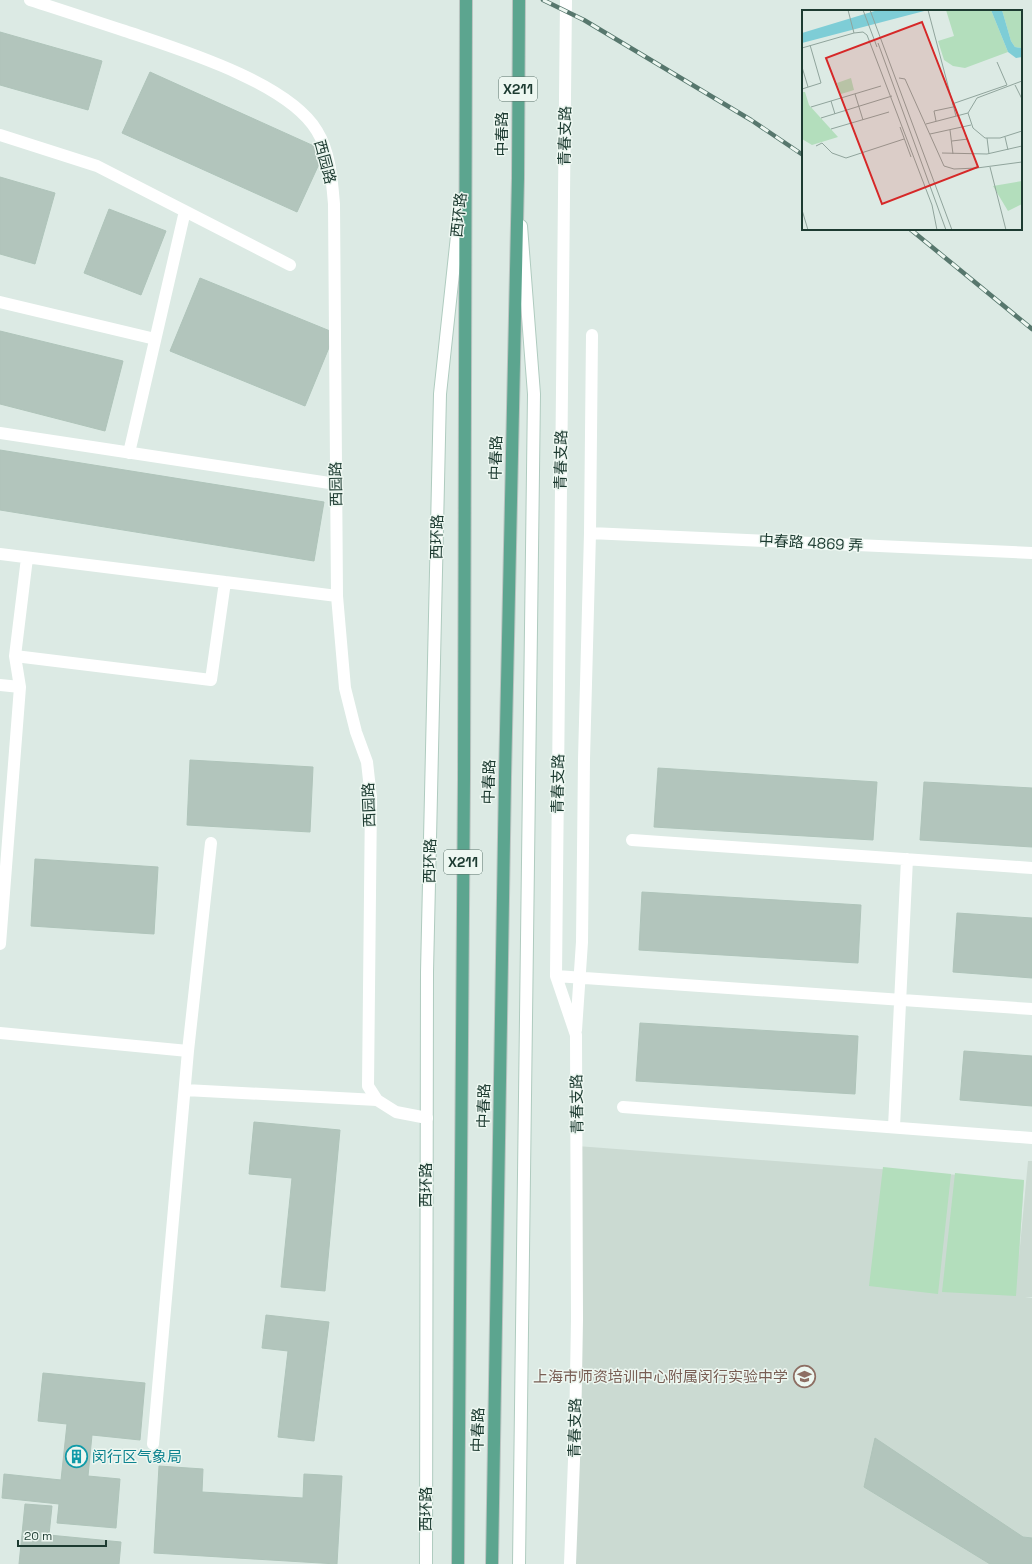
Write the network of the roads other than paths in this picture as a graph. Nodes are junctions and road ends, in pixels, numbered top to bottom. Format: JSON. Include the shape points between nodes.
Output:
{"nodes":[{"id":1,"x":30,"y":0,"type":"edge"},
{"id":2,"x":466,"y":0,"type":"edge"},
{"id":3,"x":519,"y":0,"type":"edge"},
{"id":4,"x":566,"y":0,"type":"edge"},
{"id":5,"x":0,"y":135,"type":"edge"},
{"id":6,"x":465,"y":160,"type":"junction"},
{"id":7,"x":518,"y":178,"type":"junction"},
{"id":8,"x":185,"y":211,"type":"junction"},
{"id":9,"x":290,"y":265,"type":"dead end"},
{"id":10,"x":0,"y":302,"type":"edge"},
{"id":11,"x":592,"y":335,"type":"dead end"},
{"id":12,"x":155,"y":339,"type":"junction"},
{"id":13,"x":0,"y":433,"type":"edge"},
{"id":14,"x":129,"y":453,"type":"junction"},
{"id":15,"x":336,"y":484,"type":"junction"},
{"id":16,"x":590,"y":533,"type":"junction"},
{"id":17,"x":1032,"y":553,"type":"edge"},
{"id":18,"x":0,"y":554,"type":"edge"},
{"id":19,"x":27,"y":558,"type":"junction"},
{"id":20,"x":225,"y":582,"type":"junction"},
{"id":21,"x":337,"y":596,"type":"junction"},
{"id":22,"x":15,"y":656,"type":"junction"},
{"id":23,"x":0,"y":685,"type":"edge"},
{"id":24,"x":20,"y":687,"type":"junction"},
{"id":25,"x":632,"y":840,"type":"dead end"},
{"id":26,"x":211,"y":843,"type":"dead end"},
{"id":27,"x":907,"y":859,"type":"junction"},
{"id":28,"x":1032,"y":868,"type":"edge"},
{"id":29,"x":0,"y":944,"type":"edge"},
{"id":30,"x":556,"y":976,"type":"junction"},
{"id":31,"x":581,"y":977,"type":"junction"},
{"id":32,"x":900,"y":1000,"type":"junction"},
{"id":33,"x":1032,"y":1009,"type":"edge"},
{"id":34,"x":0,"y":1033,"type":"edge"},
{"id":35,"x":576,"y":1035,"type":"junction"},
{"id":36,"x":188,"y":1051,"type":"junction"},
{"id":37,"x":185,"y":1090,"type":"junction"},
{"id":38,"x":376,"y":1100,"type":"junction"},
{"id":39,"x":623,"y":1107,"type":"dead end"},
{"id":40,"x":426,"y":1118,"type":"junction"},
{"id":41,"x":894,"y":1127,"type":"junction"},
{"id":42,"x":1032,"y":1138,"type":"edge"},
{"id":43,"x":153,"y":1444,"type":"dead end"},
{"id":44,"x":426,"y":1564,"type":"edge"},
{"id":45,"x":458,"y":1564,"type":"edge"},
{"id":46,"x":492,"y":1564,"type":"edge"},
{"id":47,"x":519,"y":1564,"type":"edge"},
{"id":48,"x":570,"y":1564,"type":"edge"}],
"edges":[{"from":1,"to":15,"type":"street","name":"西园路","via":[[156,41],[237,72],[278,94],[302,113],[317,131],[332,173],[334,204]]},
{"from":2,"to":6,"type":"main road","name":"中春路","number":"X211"},
{"from":3,"to":7,"type":"main road","name":"中春路","number":"X211"},
{"from":4,"to":30,"type":"street","name":"青春支路"},
{"from":5,"to":8,"type":"street","via":[[97,166]]},
{"from":6,"to":40,"type":"street","name":"西环路","via":[[440,394]]},
{"from":6,"to":45,"type":"main road","name":"中春路","number":"X211","via":[[464,779]]},
{"from":7,"to":46,"type":"main road","name":"中春路","number":"X211"},
{"from":7,"to":47,"type":"street","via":[[534,394]]},
{"from":8,"to":9,"type":"street"},
{"from":8,"to":12,"type":"street"},
{"from":10,"to":12,"type":"street"},
{"from":11,"to":16,"type":"street"},
{"from":12,"to":14,"type":"street"},
{"from":13,"to":14,"type":"street"},
{"from":14,"to":15,"type":"street"},
{"from":15,"to":21,"type":"street","name":"西园路"},
{"from":16,"to":17,"type":"street","name":"中春路 4869 弄"},
{"from":16,"to":31,"type":"street"},
{"from":18,"to":19,"type":"street"},
{"from":19,"to":20,"type":"street"},
{"from":19,"to":22,"type":"street"},
{"from":20,"to":21,"type":"street"},
{"from":20,"to":22,"type":"street","via":[[211,680]]},
{"from":21,"to":38,"type":"street","name":"西园路","via":[[345,688],[366,762],[371,798],[368,1086]]},
{"from":22,"to":24,"type":"street"},
{"from":23,"to":24,"type":"street"},
{"from":24,"to":29,"type":"street"},
{"from":25,"to":27,"type":"street"},
{"from":26,"to":36,"type":"street"},
{"from":27,"to":28,"type":"street"},
{"from":27,"to":32,"type":"street"},
{"from":30,"to":31,"type":"street"},
{"from":30,"to":35,"type":"street","name":"青春支路"},
{"from":31,"to":32,"type":"street"},
{"from":31,"to":35,"type":"street"},
{"from":32,"to":33,"type":"street"},
{"from":32,"to":41,"type":"street"},
{"from":34,"to":36,"type":"street"},
{"from":35,"to":48,"type":"street","name":"青春支路","via":[[576,1434]]},
{"from":36,"to":37,"type":"street"},
{"from":37,"to":38,"type":"street"},
{"from":37,"to":43,"type":"street"},
{"from":38,"to":40,"type":"street","via":[[396,1112]]},
{"from":39,"to":41,"type":"street"},
{"from":40,"to":44,"type":"street","name":"西环路"},
{"from":41,"to":42,"type":"street"}]}
